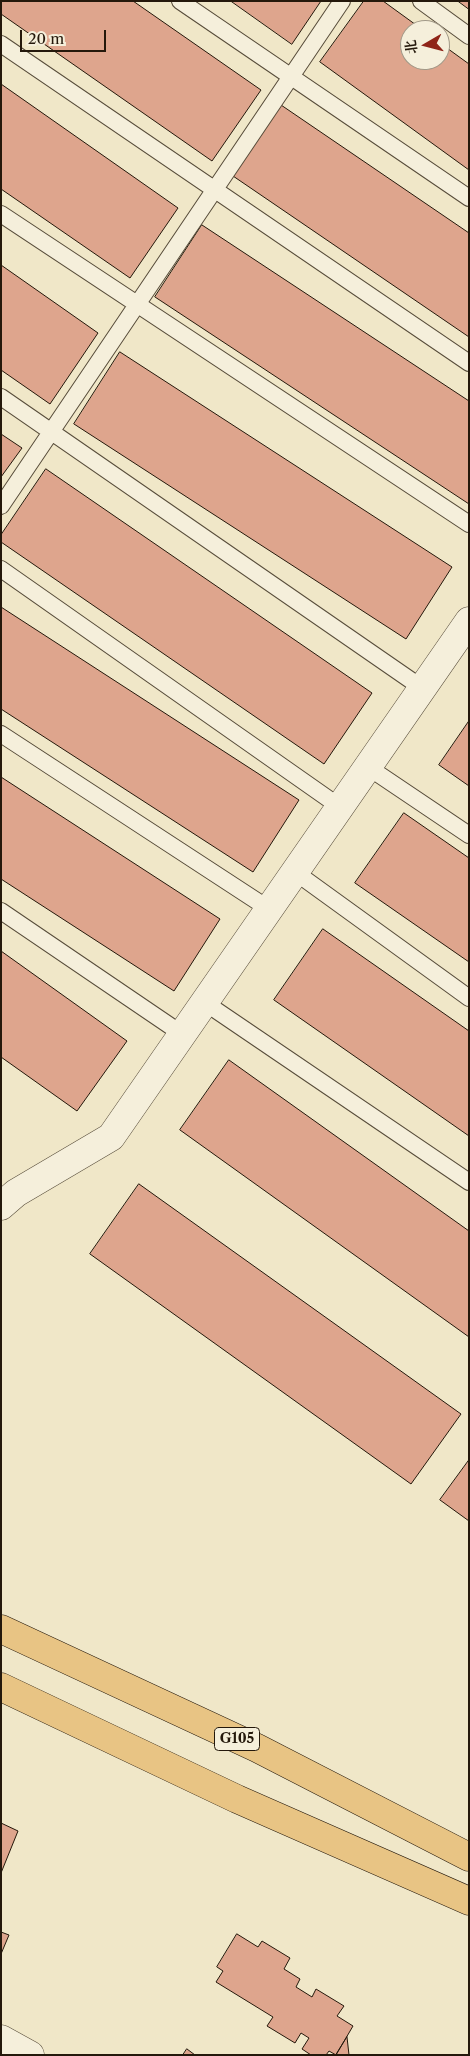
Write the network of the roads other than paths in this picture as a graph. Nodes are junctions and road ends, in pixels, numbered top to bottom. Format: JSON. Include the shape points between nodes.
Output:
{"nodes":[{"id":1,"x":180,"y":1,"type":"edge"},
{"id":2,"x":342,"y":1,"type":"edge"},
{"id":3,"x":421,"y":1,"type":"edge"},
{"id":4,"x":469,"y":36,"type":"edge"},
{"id":5,"x":1,"y":44,"type":"edge"},
{"id":6,"x":291,"y":77,"type":"junction"},
{"id":7,"x":214,"y":190,"type":"junction"},
{"id":8,"x":469,"y":198,"type":"edge"},
{"id":9,"x":1,"y":214,"type":"edge"},
{"id":10,"x":137,"y":304,"type":"junction"},
{"id":11,"x":469,"y":363,"type":"edge"},
{"id":12,"x":1,"y":397,"type":"edge"},
{"id":13,"x":52,"y":431,"type":"junction"},
{"id":14,"x":1,"y":506,"type":"edge"},
{"id":15,"x":469,"y":524,"type":"edge"},
{"id":16,"x":1,"y":569,"type":"edge"},
{"id":17,"x":469,"y":621,"type":"edge"},
{"id":18,"x":422,"y":688,"type":"junction"},
{"id":19,"x":1,"y":734,"type":"edge"},
{"id":20,"x":368,"y":767,"type":"junction"},
{"id":21,"x":340,"y":807,"type":"junction"},
{"id":22,"x":469,"y":835,"type":"edge"},
{"id":23,"x":294,"y":872,"type":"junction"},
{"id":24,"x":269,"y":908,"type":"junction"},
{"id":25,"x":1,"y":912,"type":"edge"},
{"id":26,"x":469,"y":998,"type":"edge"},
{"id":27,"x":204,"y":1002,"type":"junction"},
{"id":28,"x":182,"y":1034,"type":"junction"},
{"id":29,"x":469,"y":1182,"type":"edge"},
{"id":30,"x":1,"y":1206,"type":"edge"},
{"id":31,"x":1,"y":1629,"type":"edge"},
{"id":32,"x":1,"y":1687,"type":"edge"},
{"id":33,"x":469,"y":1857,"type":"edge"},
{"id":34,"x":469,"y":1901,"type":"edge"},
{"id":35,"x":1,"y":2039,"type":"edge"},
{"id":36,"x":30,"y":2055,"type":"edge"}],
"edges":[{"from":1,"to":6,"type":"lane"},
{"from":2,"to":6,"type":"lane"},
{"from":3,"to":4,"type":"lane"},
{"from":5,"to":7,"type":"lane"},
{"from":6,"to":7,"type":"lane"},
{"from":6,"to":8,"type":"lane"},
{"from":7,"to":10,"type":"lane"},
{"from":7,"to":11,"type":"lane"},
{"from":9,"to":10,"type":"lane"},
{"from":10,"to":13,"type":"lane"},
{"from":10,"to":15,"type":"lane"},
{"from":12,"to":13,"type":"lane"},
{"from":13,"to":14,"type":"lane"},
{"from":13,"to":18,"type":"lane"},
{"from":16,"to":21,"type":"lane"},
{"from":17,"to":18,"type":"street"},
{"from":18,"to":20,"type":"street"},
{"from":19,"to":24,"type":"lane"},
{"from":20,"to":21,"type":"street"},
{"from":20,"to":22,"type":"lane"},
{"from":21,"to":23,"type":"street"},
{"from":23,"to":24,"type":"street"},
{"from":23,"to":26,"type":"lane"},
{"from":24,"to":27,"type":"street"},
{"from":25,"to":28,"type":"lane"},
{"from":27,"to":28,"type":"street"},
{"from":27,"to":29,"type":"lane"},
{"from":28,"to":30,"type":"street","via":[[111,1137],[16,1193]]},
{"from":31,"to":33,"type":"highway","number":"G105","via":[[257,1748]]},
{"from":32,"to":34,"type":"highway","via":[[237,1799]]},
{"from":35,"to":36,"type":"street"}]}
